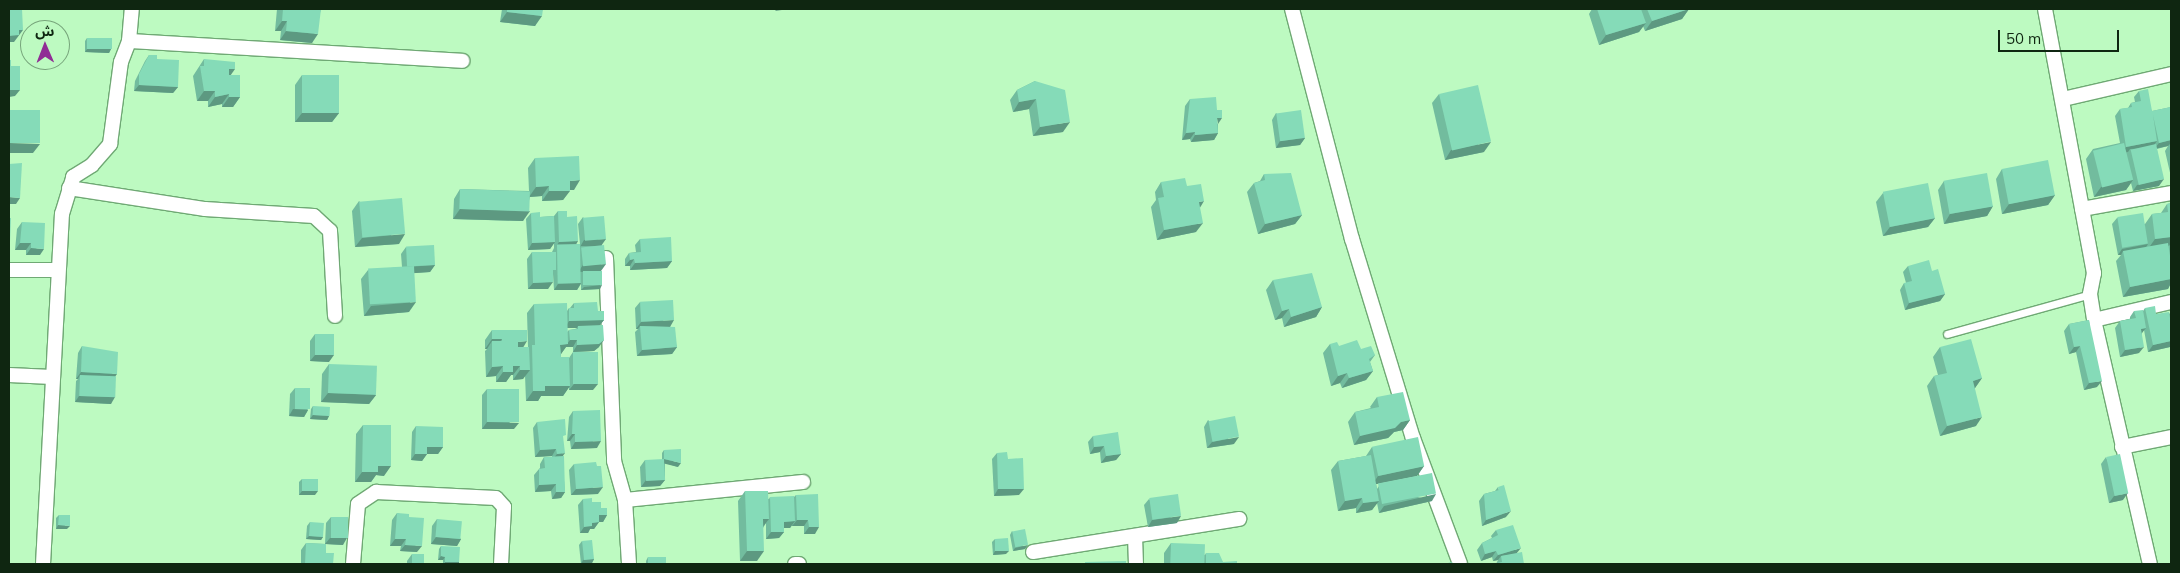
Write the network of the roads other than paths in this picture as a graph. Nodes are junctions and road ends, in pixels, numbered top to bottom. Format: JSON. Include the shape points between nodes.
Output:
{"nodes":[{"id":1,"x":132,"y":9,"type":"edge"},
{"id":2,"x":1292,"y":9,"type":"edge"},
{"id":3,"x":2045,"y":9,"type":"edge"},
{"id":4,"x":129,"y":41,"type":"junction"},
{"id":5,"x":462,"y":61,"type":"dead end"},
{"id":6,"x":2171,"y":74,"type":"edge"},
{"id":7,"x":2064,"y":99,"type":"junction"},
{"id":8,"x":68,"y":188,"type":"junction"},
{"id":9,"x":2171,"y":193,"type":"edge"},
{"id":10,"x":2082,"y":209,"type":"junction"},
{"id":11,"x":606,"y":258,"type":"edge"},
{"id":12,"x":9,"y":270,"type":"edge"},
{"id":13,"x":58,"y":270,"type":"junction"},
{"id":14,"x":2090,"y":294,"type":"junction"},
{"id":15,"x":2171,"y":302,"type":"edge"},
{"id":16,"x":335,"y":316,"type":"dead end"},
{"id":17,"x":2094,"y":320,"type":"junction"},
{"id":18,"x":1947,"y":334,"type":"dead end"},
{"id":19,"x":9,"y":375,"type":"edge"},
{"id":20,"x":52,"y":377,"type":"junction"},
{"id":21,"x":2171,"y":437,"type":"edge"},
{"id":22,"x":2122,"y":447,"type":"junction"},
{"id":23,"x":803,"y":482,"type":"dead end"},
{"id":24,"x":625,"y":500,"type":"junction"},
{"id":25,"x":1239,"y":520,"type":"dead end"},
{"id":26,"x":1135,"y":536,"type":"junction"},
{"id":27,"x":1033,"y":552,"type":"dead end"},
{"id":28,"x":43,"y":564,"type":"edge"},
{"id":29,"x":353,"y":564,"type":"edge"},
{"id":30,"x":501,"y":564,"type":"edge"},
{"id":31,"x":629,"y":564,"type":"edge"},
{"id":32,"x":795,"y":564,"type":"edge"},
{"id":33,"x":798,"y":564,"type":"edge"},
{"id":34,"x":1136,"y":564,"type":"edge"},
{"id":35,"x":1460,"y":564,"type":"edge"},
{"id":36,"x":2150,"y":564,"type":"edge"}],
"edges":[{"from":1,"to":4,"type":"street"},
{"from":2,"to":35,"type":"street","via":[[1352,239],[1413,438]]},
{"from":3,"to":7,"type":"street"},
{"from":4,"to":5,"type":"street"},
{"from":4,"to":8,"type":"street","via":[[121,62],[110,144],[92,164],[73,178]]},
{"from":6,"to":7,"type":"street"},
{"from":7,"to":10,"type":"street"},
{"from":8,"to":13,"type":"street","via":[[62,214]]},
{"from":8,"to":16,"type":"street","via":[[205,209],[314,216],[330,231]]},
{"from":9,"to":10,"type":"street"},
{"from":10,"to":14,"type":"street","via":[[2094,273]]},
{"from":11,"to":24,"type":"street","via":[[614,461]]},
{"from":12,"to":13,"type":"street"},
{"from":13,"to":20,"type":"street"},
{"from":14,"to":17,"type":"street"},
{"from":14,"to":18,"type":"lane"},
{"from":15,"to":17,"type":"street"},
{"from":17,"to":22,"type":"street"},
{"from":19,"to":20,"type":"street"},
{"from":20,"to":28,"type":"street"},
{"from":21,"to":22,"type":"street"},
{"from":22,"to":36,"type":"street"},
{"from":23,"to":24,"type":"street"},
{"from":24,"to":31,"type":"street"},
{"from":25,"to":26,"type":"street"},
{"from":26,"to":27,"type":"street"},
{"from":26,"to":34,"type":"street"},
{"from":29,"to":30,"type":"street","via":[[358,504],[376,492],[496,498],[504,507]]},
{"from":32,"to":33,"type":"street"}]}
